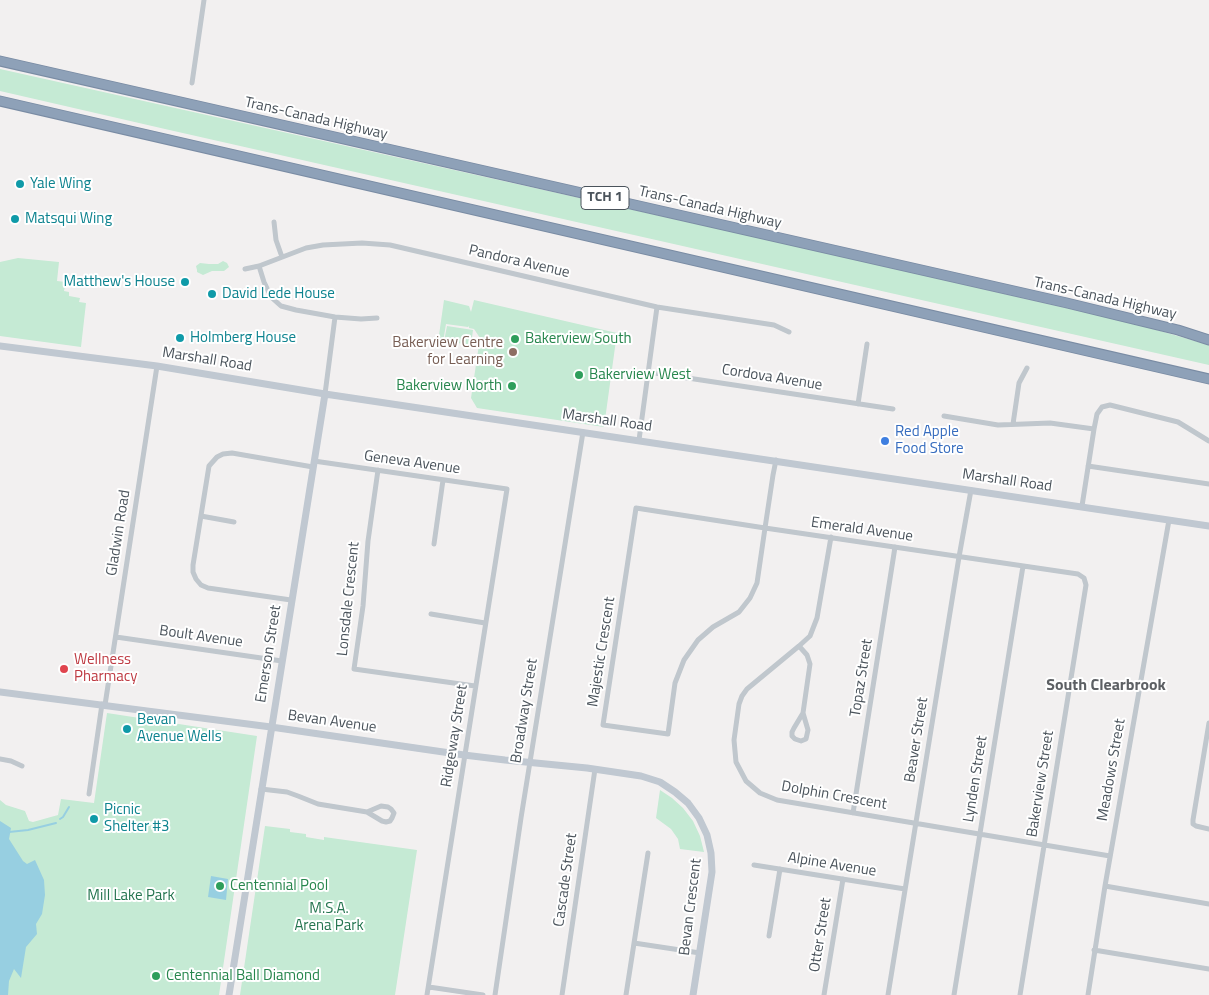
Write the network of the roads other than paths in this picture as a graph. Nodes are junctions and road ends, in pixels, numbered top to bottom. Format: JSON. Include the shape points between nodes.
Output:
{"nodes":[{"id":1,"x":204,"y":0,"type":"edge"},
{"id":2,"x":0,"y":61,"type":"edge"},
{"id":3,"x":192,"y":83,"type":"dead end"},
{"id":4,"x":0,"y":101,"type":"edge"},
{"id":5,"x":274,"y":222,"type":"dead end"},
{"id":6,"x":282,"y":257,"type":"junction"},
{"id":7,"x":259,"y":266,"type":"junction"},
{"id":8,"x":245,"y":269,"type":"dead end"},
{"id":9,"x":1067,"y":303,"type":"junction"},
{"id":10,"x":657,"y":307,"type":"junction"},
{"id":11,"x":335,"y":317,"type":"junction"},
{"id":12,"x":377,"y":318,"type":"dead end"},
{"id":13,"x":789,"y":332,"type":"dead end"},
{"id":14,"x":1209,"y":334,"type":"edge"},
{"id":15,"x":1209,"y":340,"type":"edge"},
{"id":16,"x":867,"y":344,"type":"dead end"},
{"id":17,"x":0,"y":346,"type":"edge"},
{"id":18,"x":157,"y":366,"type":"junction"},
{"id":19,"x":1027,"y":368,"type":"dead end"},
{"id":20,"x":648,"y":372,"type":"junction"},
{"id":21,"x":1209,"y":379,"type":"edge"},
{"id":22,"x":325,"y":394,"type":"junction"},
{"id":23,"x":858,"y":404,"type":"junction"},
{"id":24,"x":893,"y":409,"type":"dead end"},
{"id":25,"x":944,"y":416,"type":"dead end"},
{"id":26,"x":1013,"y":424,"type":"junction"},
{"id":27,"x":1094,"y":429,"type":"junction"},
{"id":28,"x":583,"y":432,"type":"junction"},
{"id":29,"x":639,"y":440,"type":"junction"},
{"id":30,"x":1209,"y":440,"type":"edge"},
{"id":31,"x":776,"y":460,"type":"junction"},
{"id":32,"x":314,"y":464,"type":"junction"},
{"id":33,"x":1088,"y":466,"type":"junction"},
{"id":34,"x":378,"y":470,"type":"junction"},
{"id":35,"x":443,"y":480,"type":"junction"},
{"id":36,"x":1209,"y":484,"type":"edge"},
{"id":37,"x":507,"y":489,"type":"joint"},
{"id":38,"x":971,"y":490,"type":"junction"},
{"id":39,"x":1082,"y":506,"type":"junction"},
{"id":40,"x":636,"y":508,"type":"joint"},
{"id":41,"x":201,"y":516,"type":"junction"},
{"id":42,"x":1169,"y":520,"type":"junction"},
{"id":43,"x":234,"y":522,"type":"dead end"},
{"id":44,"x":1209,"y":526,"type":"edge"},
{"id":45,"x":765,"y":528,"type":"junction"},
{"id":46,"x":830,"y":537,"type":"junction"},
{"id":47,"x":434,"y":544,"type":"dead end"},
{"id":48,"x":895,"y":547,"type":"junction"},
{"id":49,"x":959,"y":557,"type":"junction"},
{"id":50,"x":1023,"y":566,"type":"junction"},
{"id":51,"x":1084,"y":578,"type":"joint"},
{"id":52,"x":291,"y":600,"type":"junction"},
{"id":53,"x":431,"y":614,"type":"dead end"},
{"id":54,"x":485,"y":623,"type":"junction"},
{"id":55,"x":116,"y":637,"type":"junction"},
{"id":56,"x":800,"y":646,"type":"junction"},
{"id":57,"x":282,"y":661,"type":"junction"},
{"id":58,"x":475,"y":686,"type":"junction"},
{"id":59,"x":0,"y":692,"type":"edge"},
{"id":60,"x":104,"y":704,"type":"junction"},
{"id":61,"x":803,"y":713,"type":"junction"},
{"id":62,"x":1209,"y":724,"type":"edge"},
{"id":63,"x":271,"y":727,"type":"junction"},
{"id":64,"x":464,"y":755,"type":"junction"},
{"id":65,"x":0,"y":759,"type":"edge"},
{"id":66,"x":530,"y":762,"type":"junction"},
{"id":67,"x":22,"y":766,"type":"dead end"},
{"id":68,"x":595,"y":769,"type":"junction"},
{"id":69,"x":660,"y":782,"type":"joint"},
{"id":70,"x":262,"y":789,"type":"junction"},
{"id":71,"x":89,"y":794,"type":"dead end"},
{"id":72,"x":367,"y":812,"type":"junction"},
{"id":73,"x":853,"y":813,"type":"junction"},
{"id":74,"x":916,"y":824,"type":"junction"},
{"id":75,"x":1209,"y":829,"type":"edge"},
{"id":76,"x":980,"y":834,"type":"junction"},
{"id":77,"x":1044,"y":845,"type":"junction"},
{"id":78,"x":648,"y":853,"type":"dead end"},
{"id":79,"x":1110,"y":856,"type":"junction"},
{"id":80,"x":754,"y":865,"type":"dead end"},
{"id":81,"x":780,"y":869,"type":"junction"},
{"id":82,"x":842,"y":879,"type":"junction"},
{"id":83,"x":1105,"y":886,"type":"junction"},
{"id":84,"x":905,"y":889,"type":"junction"},
{"id":85,"x":1209,"y":904,"type":"edge"},
{"id":86,"x":769,"y":936,"type":"dead end"},
{"id":87,"x":634,"y":943,"type":"junction"},
{"id":88,"x":1094,"y":950,"type":"junction"},
{"id":89,"x":700,"y":952,"type":"junction"},
{"id":90,"x":1209,"y":969,"type":"edge"},
{"id":91,"x":429,"y":987,"type":"junction"},
{"id":92,"x":229,"y":995,"type":"edge"},
{"id":93,"x":427,"y":995,"type":"edge"},
{"id":94,"x":483,"y":995,"type":"edge"},
{"id":95,"x":494,"y":995,"type":"edge"},
{"id":96,"x":562,"y":995,"type":"edge"},
{"id":97,"x":626,"y":995,"type":"edge"},
{"id":98,"x":693,"y":995,"type":"edge"},
{"id":99,"x":824,"y":995,"type":"edge"},
{"id":100,"x":888,"y":995,"type":"edge"},
{"id":101,"x":954,"y":995,"type":"edge"},
{"id":102,"x":1020,"y":995,"type":"edge"},
{"id":103,"x":1088,"y":995,"type":"edge"}],
"edges":[{"from":1,"to":3,"type":"street"},
{"from":2,"to":9,"type":"highway","name":"Trans-Canada Highway","number":"TCH 1"},
{"from":4,"to":21,"type":"highway"},
{"from":5,"to":6,"type":"street"},
{"from":6,"to":7,"type":"street","name":"Pandora Avenue"},
{"from":6,"to":10,"type":"street","name":"Pandora Avenue","via":[[323,245],[390,245]]},
{"from":7,"to":8,"type":"street","name":"Pandora Avenue"},
{"from":7,"to":11,"type":"street","via":[[271,297],[281,306]]},
{"from":9,"to":14,"type":"highway"},
{"from":9,"to":15,"type":"highway","name":"Trans-Canada Highway","number":"TCH 1"},
{"from":10,"to":13,"type":"street","name":"Pandora Avenue","via":[[774,325]]},
{"from":10,"to":20,"type":"street"},
{"from":11,"to":12,"type":"street"},
{"from":11,"to":22,"type":"street","name":"Emerson Street"},
{"from":16,"to":23,"type":"street"},
{"from":17,"to":18,"type":"main road","name":"Marshall Road"},
{"from":18,"to":22,"type":"main road","name":"Marshall Road"},
{"from":18,"to":55,"type":"street","name":"Gladwin Road"},
{"from":19,"to":26,"type":"street","via":[[1019,383]]},
{"from":20,"to":23,"type":"street","name":"Cordova Avenue"},
{"from":20,"to":29,"type":"street"},
{"from":22,"to":28,"type":"main road","name":"Marshall Road"},
{"from":22,"to":32,"type":"main road","name":"Emerson Street"},
{"from":23,"to":24,"type":"street","name":"Cordova Avenue"},
{"from":25,"to":26,"type":"street","via":[[998,425]]},
{"from":26,"to":27,"type":"street","via":[[1050,423]]},
{"from":27,"to":30,"type":"street","via":[[1097,414],[1102,407],[1110,405],[1178,422]]},
{"from":27,"to":33,"type":"street"},
{"from":28,"to":29,"type":"main road","name":"Marshall Road"},
{"from":28,"to":66,"type":"street","name":"Broadway Street"},
{"from":29,"to":31,"type":"main road","name":"Marshall Road"},
{"from":31,"to":38,"type":"main road","name":"Marshall Road"},
{"from":31,"to":45,"type":"street","name":"Majestic Crescent"},
{"from":32,"to":34,"type":"street","name":"Geneva Avenue"},
{"from":32,"to":41,"type":"street","name":"Geneva Avenue","via":[[223,454],[209,466]]},
{"from":32,"to":52,"type":"main road","name":"Emerson Street"},
{"from":33,"to":36,"type":"street"},
{"from":33,"to":39,"type":"street"},
{"from":34,"to":35,"type":"street","name":"Geneva Avenue"},
{"from":34,"to":58,"type":"street","name":"Lonsdale Crescent","via":[[354,669]]},
{"from":35,"to":37,"type":"street","name":"Geneva Avenue"},
{"from":35,"to":47,"type":"street"},
{"from":37,"to":54,"type":"street","name":"Ridgeway Street"},
{"from":38,"to":39,"type":"main road","name":"Marshall Road"},
{"from":38,"to":49,"type":"street","name":"Beaver Street"},
{"from":39,"to":42,"type":"main road","name":"Marshall Road"},
{"from":40,"to":45,"type":"street","name":"Emerald Avenue"},
{"from":40,"to":45,"type":"street","name":"Majestic Crescent","via":[[603,725],[668,734],[675,683],[684,660],[712,626],[739,612],[750,598],[757,583]]},
{"from":41,"to":43,"type":"street"},
{"from":41,"to":52,"type":"street","name":"Geneva Avenue","via":[[193,565],[193,572],[201,585]]},
{"from":42,"to":44,"type":"main road","name":"Marshall Road"},
{"from":42,"to":79,"type":"street","name":"Meadows Street"},
{"from":45,"to":46,"type":"street","name":"Emerald Avenue"},
{"from":46,"to":48,"type":"street","name":"Emerald Avenue"},
{"from":46,"to":56,"type":"street","name":"Dolphin Crescent","via":[[817,618],[810,636]]},
{"from":48,"to":49,"type":"street","name":"Emerald Avenue"},
{"from":48,"to":73,"type":"street","name":"Topaz Street"},
{"from":49,"to":50,"type":"street","name":"Emerald Avenue"},
{"from":49,"to":74,"type":"street","name":"Beaver Street"},
{"from":50,"to":51,"type":"street","name":"Emerald Avenue","via":[[1078,574]]},
{"from":50,"to":76,"type":"street","name":"Lynden Street"},
{"from":51,"to":77,"type":"street","name":"Bakerview Street","via":[[1086,586]]},
{"from":52,"to":57,"type":"main road","name":"Emerson Street"},
{"from":53,"to":54,"type":"street"},
{"from":54,"to":58,"type":"street","name":"Ridgeway Street"},
{"from":55,"to":57,"type":"street","name":"Boult Avenue"},
{"from":55,"to":60,"type":"street","name":"Gladwin Road"},
{"from":56,"to":61,"type":"street","via":[[810,664]]},
{"from":56,"to":73,"type":"street","name":"Dolphin Crescent","via":[[759,677],[742,696],[734,740],[736,762],[746,781],[777,800]]},
{"from":57,"to":63,"type":"main road","name":"Emerson Street"},
{"from":58,"to":64,"type":"street","name":"Ridgeway Street"},
{"from":59,"to":60,"type":"main road","name":"Bevan Avenue"},
{"from":60,"to":63,"type":"main road","name":"Bevan Avenue"},
{"from":60,"to":71,"type":"street","name":"Gladwin Road"},
{"from":61,"to":61,"type":"street","via":[[792,732],[792,736],[801,741],[806,739],[808,730]]},
{"from":62,"to":75,"type":"street","via":[[1193,820],[1196,826]]},
{"from":63,"to":64,"type":"main road","name":"Bevan Avenue"},
{"from":63,"to":70,"type":"main road","name":"Emerson Street"},
{"from":64,"to":66,"type":"main road","name":"Bevan Avenue"},
{"from":64,"to":91,"type":"street","name":"Ridgeway Street"},
{"from":65,"to":67,"type":"street"},
{"from":66,"to":68,"type":"main road","name":"Bevan Avenue"},
{"from":66,"to":95,"type":"street","name":"Broadway Street"},
{"from":68,"to":69,"type":"main road","name":"Bevan Avenue"},
{"from":68,"to":96,"type":"street","name":"Cascade Street"},
{"from":69,"to":89,"type":"main road","name":"Bevan Crescent","via":[[688,803],[699,818],[709,844],[712,872]]},
{"from":70,"to":72,"type":"street","via":[[287,792],[318,804]]},
{"from":70,"to":92,"type":"main road","name":"Emerson Street"},
{"from":72,"to":72,"type":"street","via":[[386,822],[394,813],[391,808],[381,806]]},
{"from":73,"to":74,"type":"street","name":"Dolphin Crescent"},
{"from":74,"to":76,"type":"street","name":"Dolphin Crescent"},
{"from":74,"to":84,"type":"street","name":"Beaver Street"},
{"from":76,"to":77,"type":"street","name":"Dolphin Crescent"},
{"from":76,"to":101,"type":"street","name":"Lynden Street"},
{"from":77,"to":79,"type":"street","name":"Dolphin Crescent"},
{"from":77,"to":102,"type":"street","name":"Bakerview Street"},
{"from":78,"to":87,"type":"street"},
{"from":79,"to":83,"type":"street","name":"Meadows Street"},
{"from":80,"to":81,"type":"street","name":"Alpine Avenue"},
{"from":81,"to":82,"type":"street","name":"Alpine Avenue"},
{"from":81,"to":86,"type":"street"},
{"from":82,"to":84,"type":"street","name":"Alpine Avenue"},
{"from":82,"to":99,"type":"street","name":"Otter Street"},
{"from":83,"to":85,"type":"street"},
{"from":83,"to":88,"type":"street","name":"Meadows Street"},
{"from":84,"to":100,"type":"street","name":"Beaver Street"},
{"from":87,"to":89,"type":"street"},
{"from":87,"to":97,"type":"street"},
{"from":88,"to":90,"type":"street"},
{"from":88,"to":103,"type":"street","name":"Meadows Street"},
{"from":89,"to":98,"type":"main road","name":"Bevan Crescent"},
{"from":91,"to":93,"type":"street","name":"Ridgeway Street"},
{"from":91,"to":94,"type":"street"}]}
